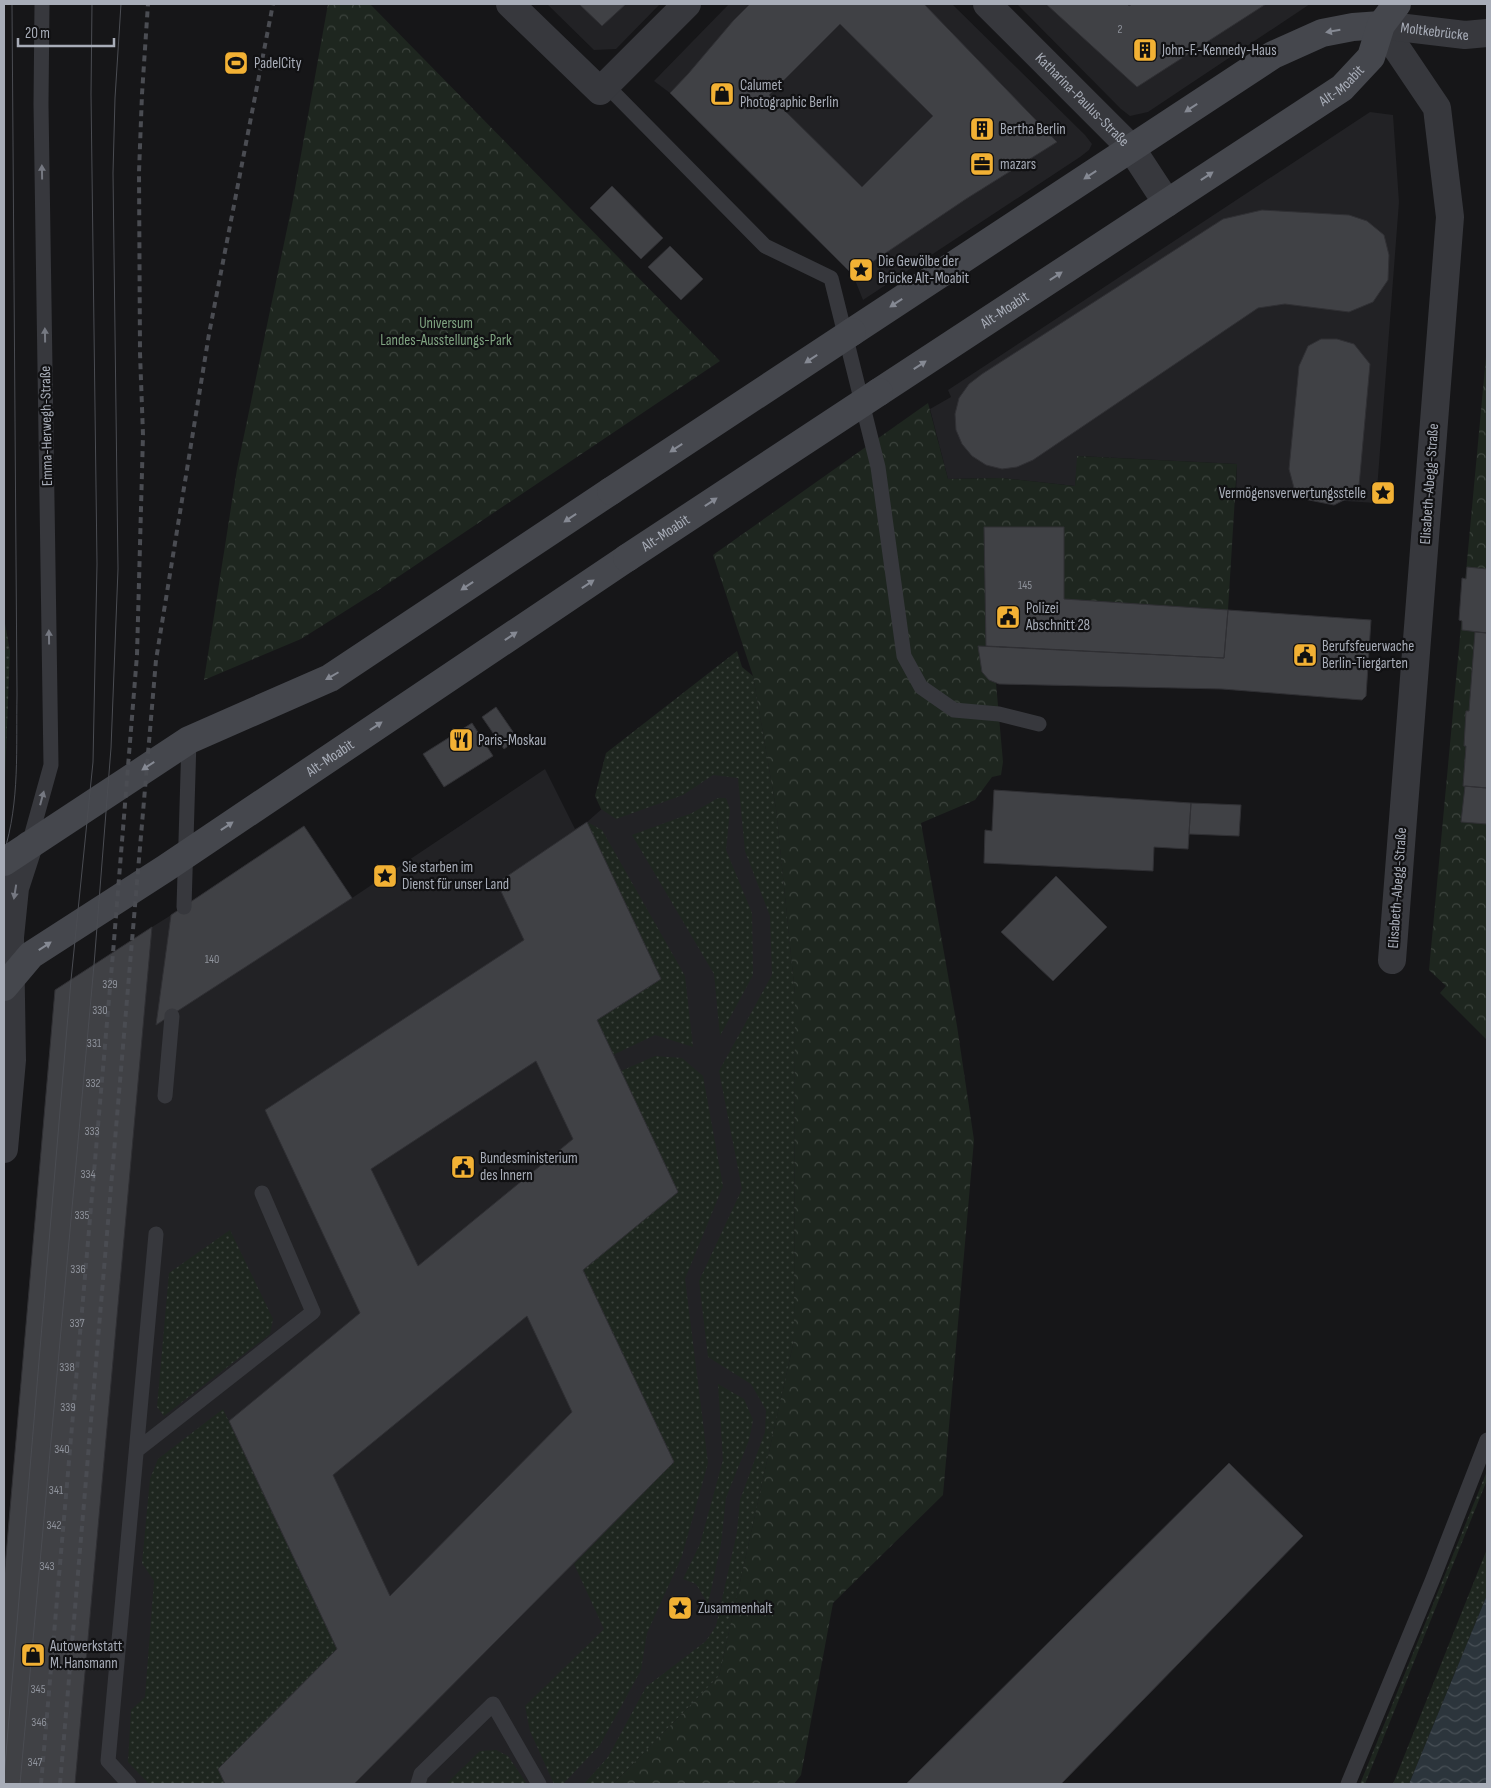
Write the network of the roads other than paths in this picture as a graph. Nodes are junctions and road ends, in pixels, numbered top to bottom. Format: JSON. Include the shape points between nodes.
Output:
{"nodes":[{"id":1,"x":42,"y":4,"type":"edge"},
{"id":2,"x":510,"y":4,"type":"edge"},
{"id":3,"x":686,"y":4,"type":"edge"},
{"id":4,"x":987,"y":4,"type":"edge"},
{"id":5,"x":1386,"y":11,"type":"edge"},
{"id":6,"x":1487,"y":33,"type":"edge"},
{"id":7,"x":603,"y":88,"type":"junction"},
{"id":8,"x":1130,"y":148,"type":"junction"},
{"id":9,"x":1167,"y":203,"type":"junction"},
{"id":10,"x":1039,"y":724,"type":"dead end"},
{"id":11,"x":189,"y":740,"type":"junction"},
{"id":12,"x":29,"y":845,"type":"junction"},
{"id":13,"x":186,"y":854,"type":"junction"},
{"id":14,"x":4,"y":862,"type":"edge"},
{"id":15,"x":184,"y":907,"type":"dead end"},
{"id":16,"x":1392,"y":960,"type":"dead end"},
{"id":17,"x":7,"y":983,"type":"edge"},
{"id":18,"x":172,"y":1016,"type":"dead end"},
{"id":19,"x":165,"y":1096,"type":"dead end"},
{"id":20,"x":4,"y":1149,"type":"edge"},
{"id":21,"x":262,"y":1193,"type":"dead end"},
{"id":22,"x":156,"y":1234,"type":"dead end"},
{"id":23,"x":1487,"y":1440,"type":"edge"},
{"id":24,"x":137,"y":1450,"type":"junction"},
{"id":25,"x":129,"y":1784,"type":"edge"},
{"id":26,"x":418,"y":1784,"type":"edge"},
{"id":27,"x":539,"y":1784,"type":"edge"},
{"id":28,"x":1348,"y":1784,"type":"edge"}],
"edges":[{"from":12,"to":1,"type":"lane","name":"Emma-Herwegh-Straße","one_way":true,"via":[[51,765]]},
{"from":2,"to":7,"type":"street"},
{"from":3,"to":7,"type":"street"},
{"from":4,"to":8,"type":"street","name":"Katharina-Paulus-Straße"},
{"from":5,"to":6,"type":"street","name":"Moltkebrücke","via":[[1465,35]]},
{"from":5,"to":8,"type":"street","one_way":true,"via":[[1353,28],[1322,33],[1273,55]]},
{"from":9,"to":5,"type":"street","name":"Alt-Moabit","one_way":true,"via":[[1342,88],[1370,57]]},
{"from":5,"to":16,"type":"street","name":"Elisabeth-Abegg-Straße","via":[[1437,108],[1450,217]]},
{"from":7,"to":10,"type":"lane","via":[[765,246],[831,278],[878,467],[904,656],[921,686],[954,710],[998,714]]},
{"from":8,"to":9,"type":"street","name":"Katharina-Paulus-Straße"},
{"from":8,"to":11,"type":"street","one_way":true,"bridge":true,"via":[[330,678]]},
{"from":13,"to":9,"type":"street","name":"Alt-Moabit","one_way":true,"bridge":true,"via":[[627,558]]},
{"from":11,"to":12,"type":"street","one_way":true},
{"from":11,"to":13,"type":"lane"},
{"from":12,"to":14,"type":"street"},
{"from":12,"to":17,"type":"street","one_way":true,"via":[[15,888]]},
{"from":13,"to":15,"type":"lane"},
{"from":17,"to":13,"type":"street","name":"Alt-Moabit","one_way":true,"via":[[31,955]]},
{"from":17,"to":20,"type":"street","via":[[12,1060]]},
{"from":18,"to":19,"type":"lane"},
{"from":21,"to":24,"type":"lane","via":[[313,1312]]},
{"from":22,"to":24,"type":"lane"},
{"from":23,"to":28,"type":"lane"},
{"from":24,"to":25,"type":"lane","via":[[108,1761]]},
{"from":26,"to":27,"type":"lane","via":[[421,1774],[493,1704]]}]}
